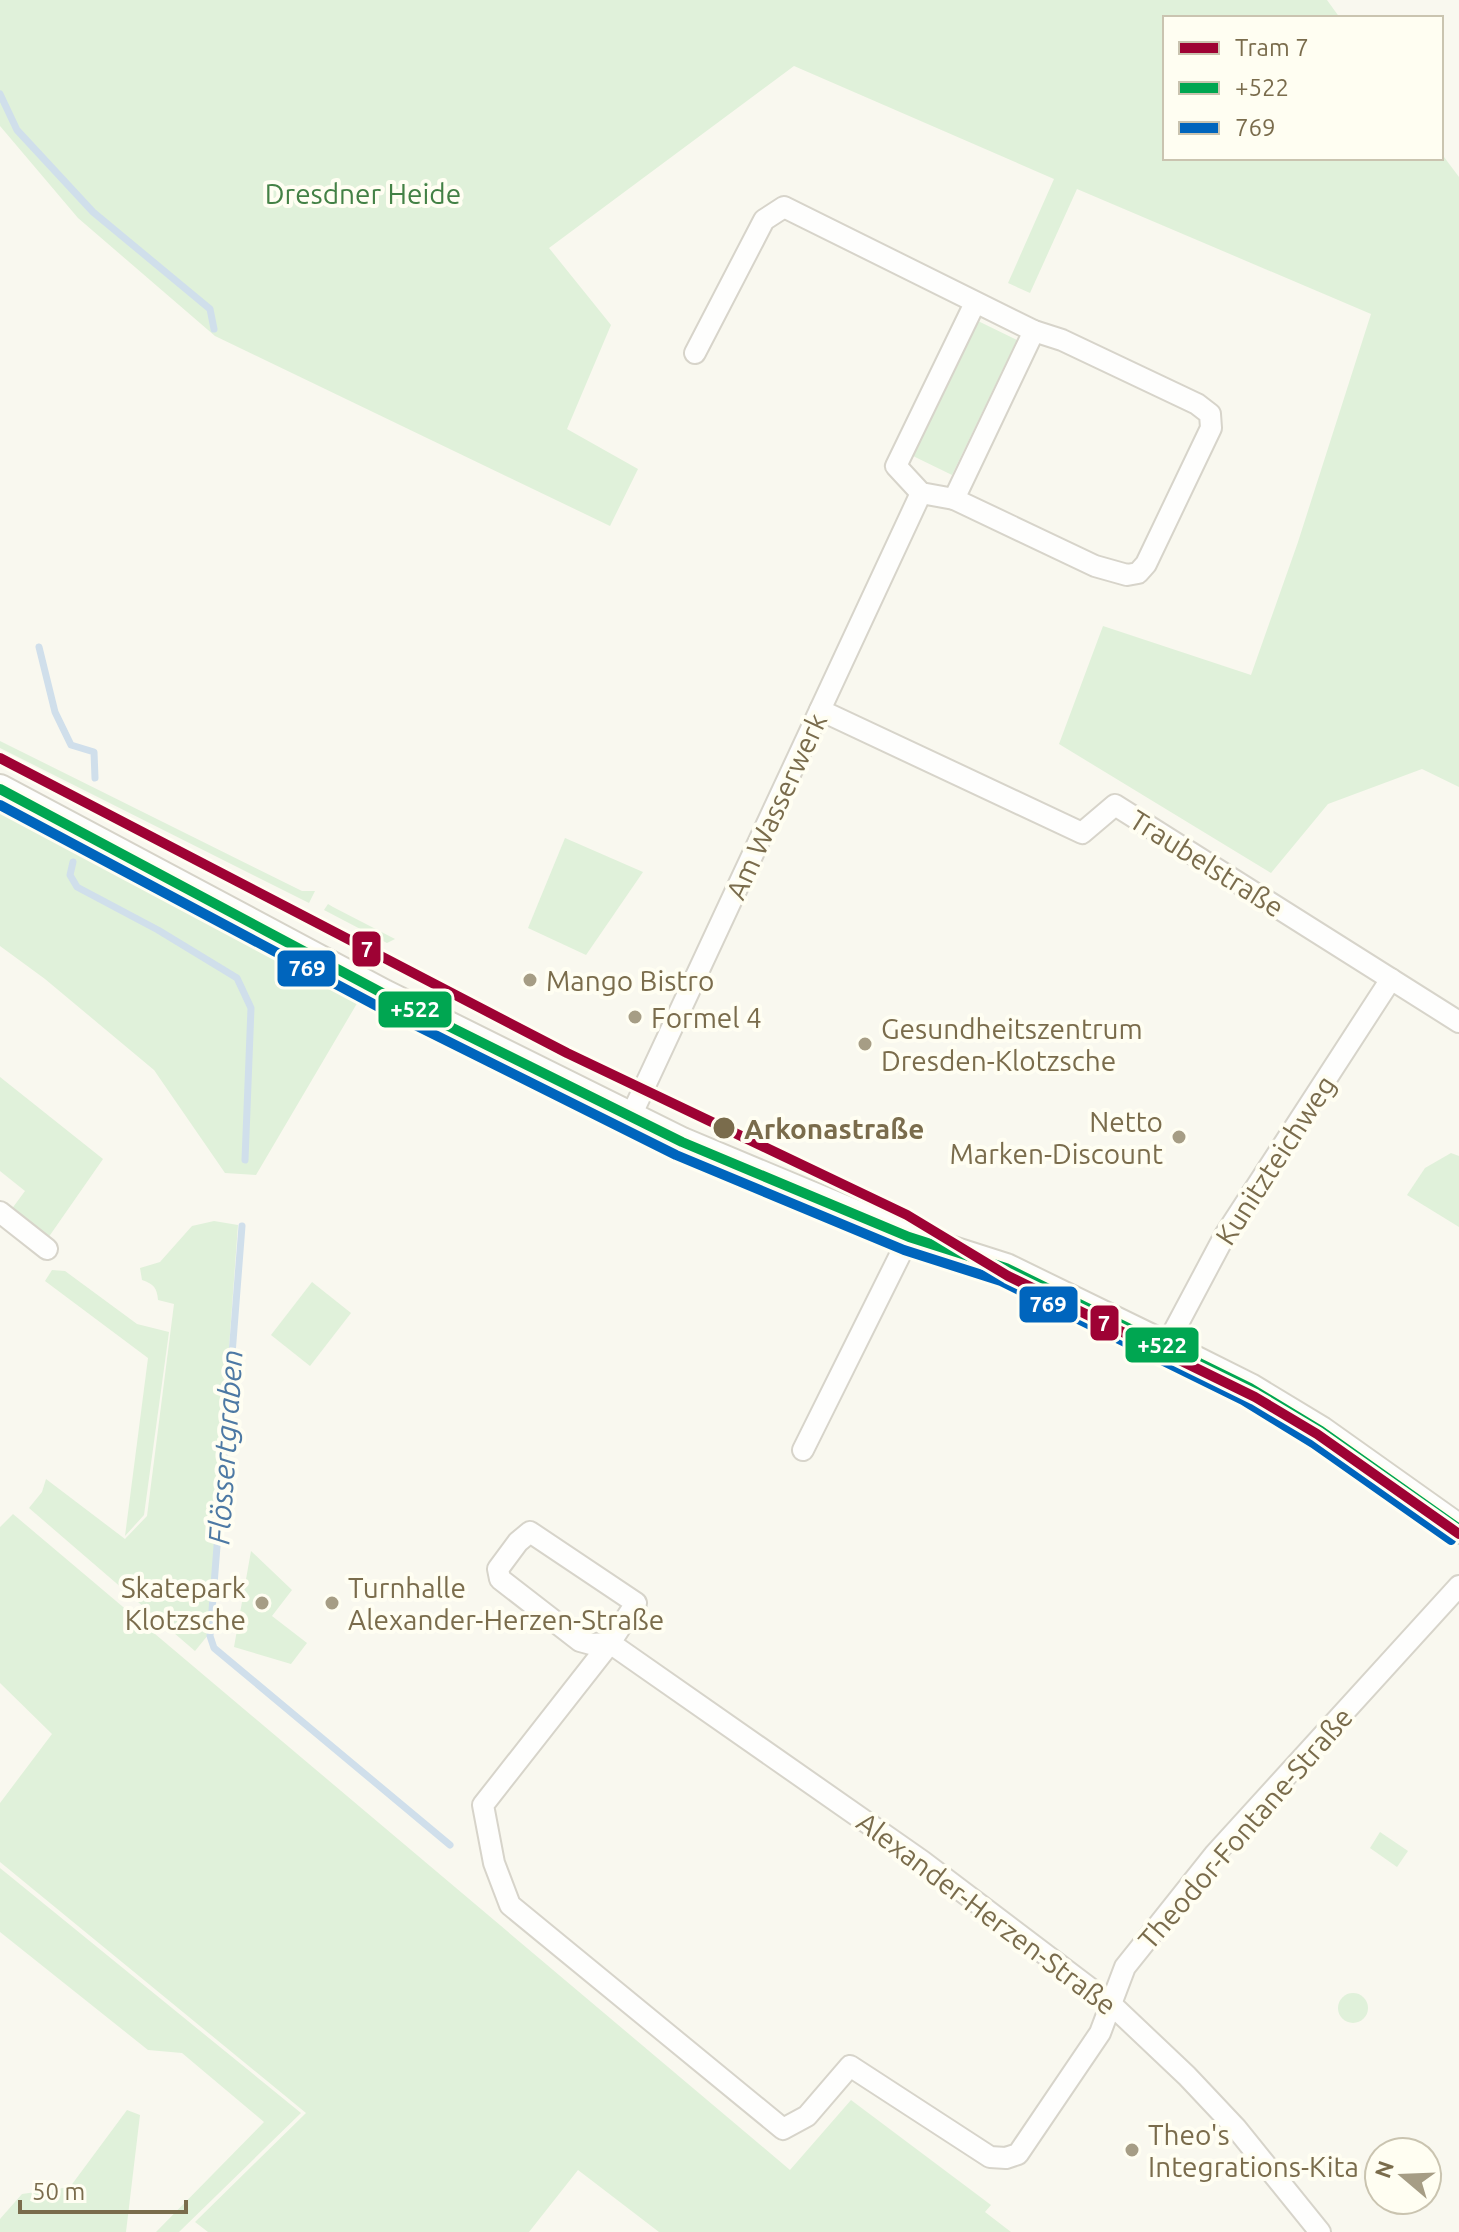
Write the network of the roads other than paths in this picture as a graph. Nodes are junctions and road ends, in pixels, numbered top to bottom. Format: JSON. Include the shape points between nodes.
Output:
{"nodes":[{"id":1,"x":975,"y":303,"type":"junction"},
{"id":2,"x":1034,"y":331,"type":"junction"},
{"id":3,"x":695,"y":353,"type":"dead end"},
{"id":4,"x":921,"y":493,"type":"junction"},
{"id":5,"x":954,"y":499,"type":"junction"},
{"id":6,"x":820,"y":710,"type":"junction"},
{"id":7,"x":0,"y":789,"type":"edge"},
{"id":8,"x":1391,"y":979,"type":"junction"},
{"id":9,"x":1459,"y":1022,"type":"edge"},
{"id":10,"x":630,"y":1118,"type":"junction"},
{"id":11,"x":0,"y":1212,"type":"edge"},
{"id":12,"x":909,"y":1237,"type":"junction"},
{"id":13,"x":47,"y":1249,"type":"dead end"},
{"id":14,"x":1166,"y":1346,"type":"junction"},
{"id":15,"x":803,"y":1450,"type":"dead end"},
{"id":16,"x":1459,"y":1529,"type":"edge"},
{"id":17,"x":1459,"y":1586,"type":"edge"},
{"id":18,"x":610,"y":1643,"type":"junction"},
{"id":19,"x":510,"y":1905,"type":"joint"},
{"id":20,"x":1112,"y":2005,"type":"junction"},
{"id":21,"x":1320,"y":2232,"type":"edge"}],
"edges":[{"from":1,"to":2,"type":"street"},
{"from":1,"to":3,"type":"street","via":[[784,207],[764,220]]},
{"from":1,"to":4,"type":"street","via":[[896,466]]},
{"from":2,"to":5,"type":"street"},
{"from":2,"to":5,"type":"street","via":[[1210,414],[1211,428],[1153,550],[1138,573],[1127,575],[1095,566]]},
{"from":4,"to":5,"type":"street"},
{"from":4,"to":6,"type":"street","name":"Am Wasserwerk"},
{"from":6,"to":8,"type":"street","name":"Traubelstraße","via":[[1082,833],[1115,805]]},
{"from":6,"to":10,"type":"street","name":"Am Wasserwerk"},
{"from":7,"to":10,"type":"main road"},
{"from":8,"to":9,"type":"street","name":"Traubelstraße"},
{"from":8,"to":14,"type":"street","name":"Kunitzteichweg","via":[[1225,1235]]},
{"from":10,"to":12,"type":"main road"},
{"from":11,"to":13,"type":"street"},
{"from":12,"to":14,"type":"main road","via":[[1006,1268]]},
{"from":12,"to":15,"type":"street"},
{"from":14,"to":16,"type":"main road","via":[[1321,1431]]},
{"from":17,"to":20,"type":"street","name":"Theodor-Fontane-Straße","via":[[1215,1854],[1125,1967]]},
{"from":18,"to":18,"type":"street","name":"Alexander-Herzen-Straße","via":[[636,1603],[530,1532],[498,1569],[500,1579],[580,1641]]},
{"from":18,"to":19,"type":"street","name":"Alexander-Herzen-Straße","via":[[483,1805],[494,1863]]},
{"from":18,"to":20,"type":"street","name":"Alexander-Herzen-Straße","via":[[909,1852]]},
{"from":19,"to":20,"type":"street","name":"Theodor-Fontane-Straße","via":[[783,2129],[807,2116],[850,2066],[990,2157],[1018,2154],[1100,2033]]},
{"from":20,"to":21,"type":"street","name":"Alexander-Herzen-Straße","via":[[1236,2128]]}]}
